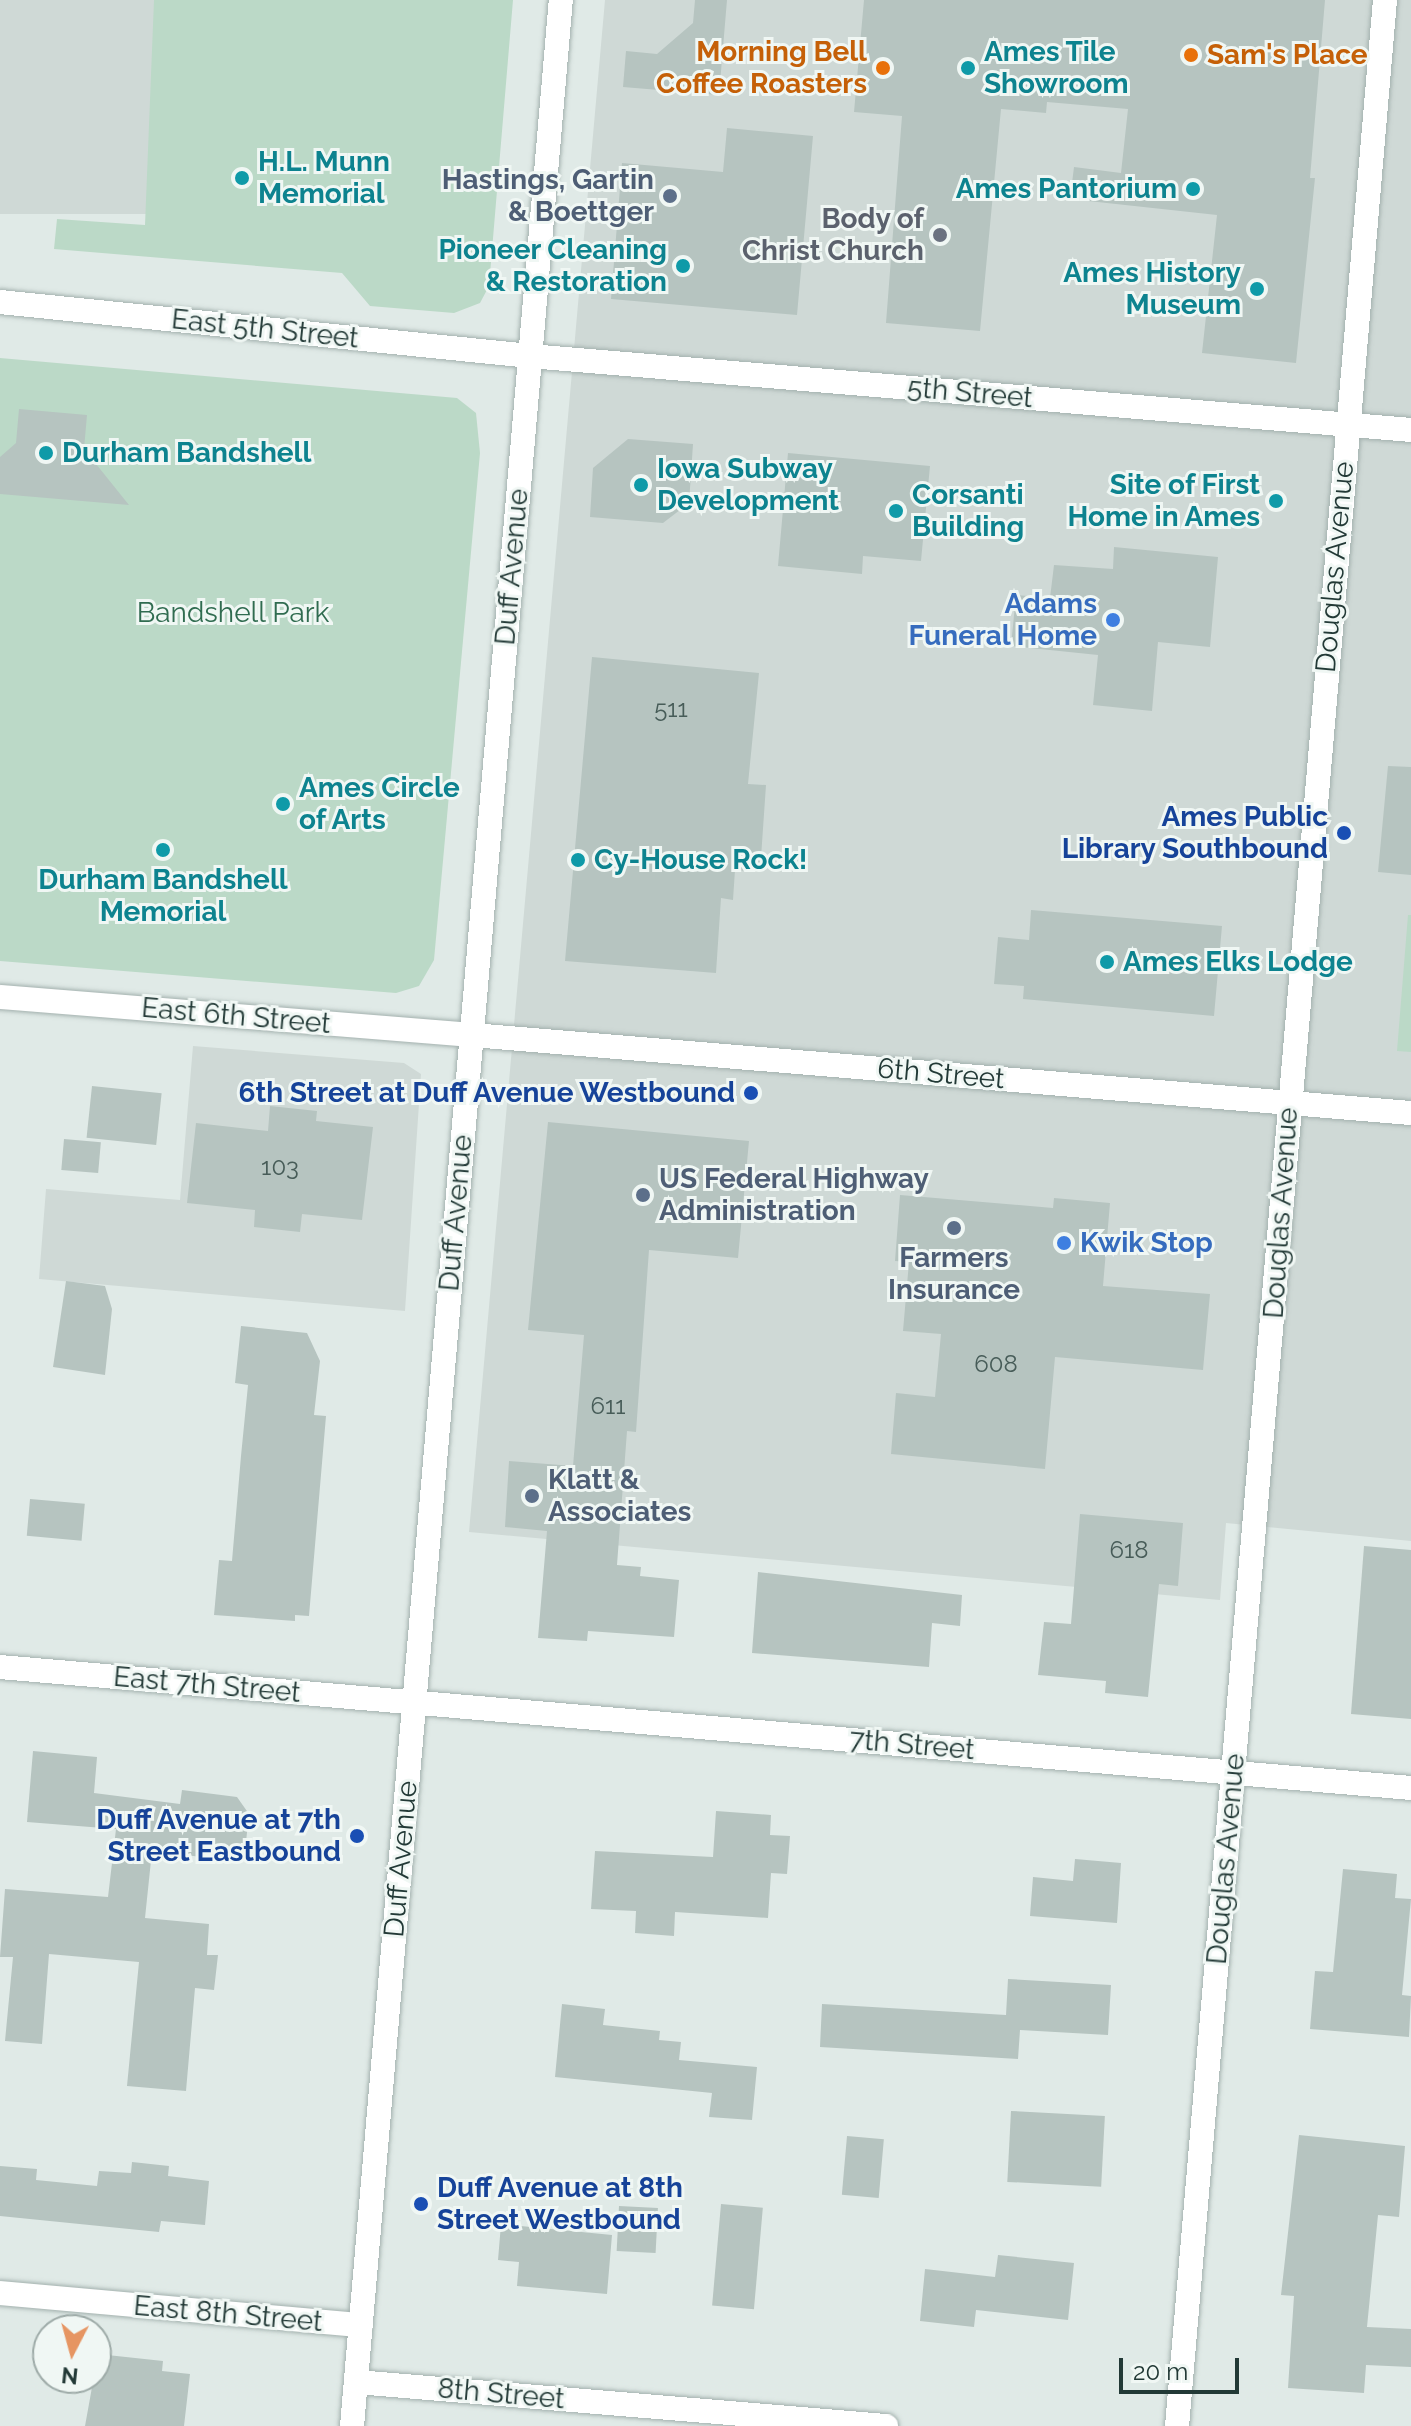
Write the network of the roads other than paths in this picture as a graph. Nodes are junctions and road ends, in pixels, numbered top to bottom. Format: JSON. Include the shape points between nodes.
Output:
{"nodes":[{"id":1,"x":561,"y":0,"type":"edge"},
{"id":2,"x":1385,"y":0,"type":"edge"},
{"id":3,"x":0,"y":302,"type":"edge"},
{"id":4,"x":530,"y":356,"type":"junction"},
{"id":5,"x":1348,"y":425,"type":"junction"},
{"id":6,"x":1411,"y":430,"type":"edge"},
{"id":7,"x":0,"y":997,"type":"edge"},
{"id":8,"x":472,"y":1035,"type":"junction"},
{"id":9,"x":1289,"y":1103,"type":"junction"},
{"id":10,"x":1411,"y":1113,"type":"edge"},
{"id":11,"x":0,"y":1667,"type":"edge"},
{"id":12,"x":414,"y":1703,"type":"junction"},
{"id":13,"x":1234,"y":1773,"type":"junction"},
{"id":14,"x":1411,"y":1788,"type":"edge"},
{"id":15,"x":0,"y":2293,"type":"edge"},
{"id":16,"x":361,"y":2325,"type":"junction"},
{"id":17,"x":356,"y":2382,"type":"junction"},
{"id":18,"x":352,"y":2426,"type":"edge"},
{"id":19,"x":886,"y":2426,"type":"edge"},
{"id":20,"x":1177,"y":2426,"type":"edge"}],
"edges":[{"from":1,"to":4,"type":"street","name":"Duff Avenue"},
{"from":2,"to":5,"type":"street","name":"Douglas Avenue"},
{"from":3,"to":4,"type":"street","name":"East 5th Street"},
{"from":4,"to":5,"type":"street","name":"5th Street"},
{"from":4,"to":8,"type":"street","name":"Duff Avenue"},
{"from":5,"to":6,"type":"street","name":"5th Street"},
{"from":5,"to":9,"type":"street","name":"Douglas Avenue"},
{"from":7,"to":8,"type":"street","name":"East 6th Street"},
{"from":8,"to":9,"type":"street","name":"6th Street"},
{"from":8,"to":12,"type":"street","name":"Duff Avenue"},
{"from":9,"to":10,"type":"street","name":"6th Street"},
{"from":9,"to":13,"type":"street","name":"Douglas Avenue"},
{"from":11,"to":12,"type":"street","name":"East 7th Street"},
{"from":12,"to":13,"type":"street","name":"7th Street"},
{"from":12,"to":16,"type":"street","name":"Duff Avenue"},
{"from":13,"to":14,"type":"street","name":"7th Street"},
{"from":13,"to":20,"type":"street","name":"Douglas Avenue"},
{"from":15,"to":16,"type":"street","name":"East 8th Street"},
{"from":16,"to":17,"type":"street","name":"Duff Avenue"},
{"from":17,"to":18,"type":"street","name":"Duff Avenue"},
{"from":17,"to":19,"type":"street","name":"8th Street"}]}
